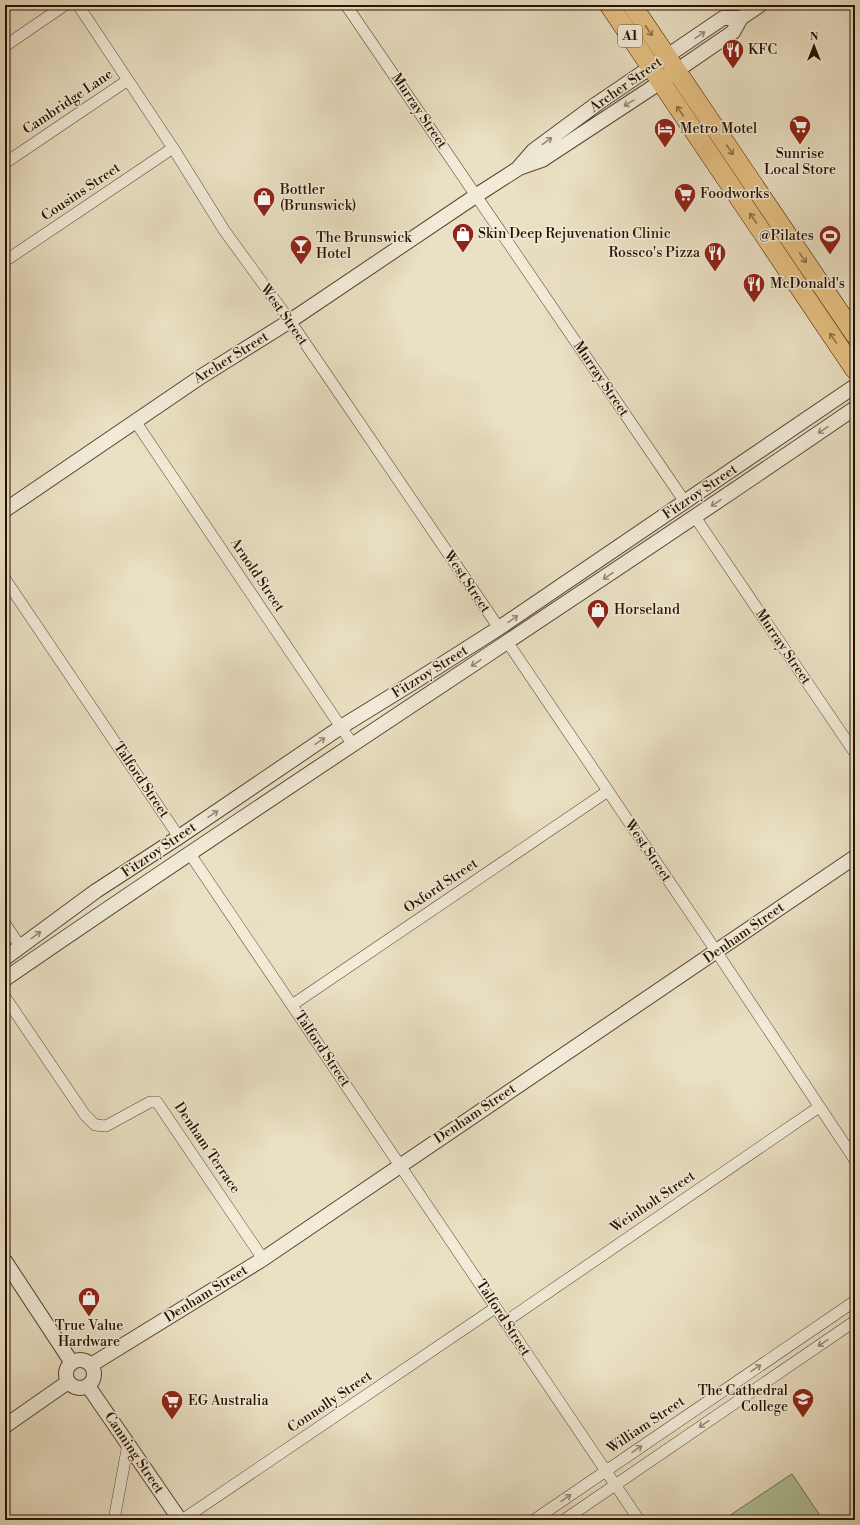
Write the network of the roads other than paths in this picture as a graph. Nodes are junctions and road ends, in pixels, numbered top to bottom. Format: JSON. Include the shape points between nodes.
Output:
{"nodes":[{"id":1,"x":65,"y":5,"type":"edge"},
{"id":2,"x":78,"y":5,"type":"edge"},
{"id":3,"x":346,"y":5,"type":"edge"},
{"id":4,"x":609,"y":5,"type":"edge"},
{"id":5,"x":632,"y":5,"type":"edge"},
{"id":6,"x":760,"y":5,"type":"edge"},
{"id":7,"x":5,"y":46,"type":"edge"},
{"id":8,"x":672,"y":64,"type":"junction"},
{"id":9,"x":657,"y":74,"type":"junction"},
{"id":10,"x":128,"y":80,"type":"junction"},
{"id":11,"x":173,"y":148,"type":"junction"},
{"id":12,"x":5,"y":163,"type":"edge"},
{"id":13,"x":477,"y":195,"type":"junction"},
{"id":14,"x":5,"y":261,"type":"edge"},
{"id":15,"x":290,"y":321,"type":"junction"},
{"id":16,"x":855,"y":335,"type":"edge"},
{"id":17,"x":855,"y":370,"type":"edge"},
{"id":18,"x":855,"y":386,"type":"edge"},
{"id":19,"x":855,"y":408,"type":"edge"},
{"id":20,"x":135,"y":421,"type":"junction"},
{"id":21,"x":778,"y":439,"type":"junction"},
{"id":22,"x":788,"y":453,"type":"junction"},
{"id":23,"x":685,"y":502,"type":"junction"},
{"id":24,"x":5,"y":510,"type":"edge"},
{"id":25,"x":695,"y":517,"type":"junction"},
{"id":26,"x":5,"y":579,"type":"edge"},
{"id":27,"x":499,"y":628,"type":"junction"},
{"id":28,"x":508,"y":643,"type":"junction"},
{"id":29,"x":341,"y":727,"type":"junction"},
{"id":30,"x":353,"y":745,"type":"junction"},
{"id":31,"x":855,"y":753,"type":"edge"},
{"id":32,"x":608,"y":791,"type":"junction"},
{"id":33,"x":179,"y":837,"type":"junction"},
{"id":34,"x":190,"y":854,"type":"junction"},
{"id":35,"x":855,"y":857,"type":"edge"},
{"id":36,"x":5,"y":924,"type":"edge"},
{"id":37,"x":20,"y":946,"type":"junction"},
{"id":38,"x":717,"y":952,"type":"junction"},
{"id":39,"x":5,"y":958,"type":"edge"},
{"id":40,"x":30,"y":962,"type":"junction"},
{"id":41,"x":5,"y":979,"type":"edge"},
{"id":42,"x":5,"y":997,"type":"edge"},
{"id":43,"x":292,"y":1005,"type":"junction"},
{"id":44,"x":819,"y":1107,"type":"junction"},
{"id":45,"x":855,"y":1160,"type":"edge"},
{"id":46,"x":400,"y":1165,"type":"junction"},
{"id":47,"x":263,"y":1259,"type":"junction"},
{"id":48,"x":5,"y":1261,"type":"edge"},
{"id":49,"x":855,"y":1301,"type":"edge"},
{"id":50,"x":495,"y":1308,"type":"junction"},
{"id":51,"x":855,"y":1321,"type":"edge"},
{"id":52,"x":504,"y":1322,"type":"junction"},
{"id":53,"x":72,"y":1362,"type":"junction"},
{"id":54,"x":91,"y":1365,"type":"junction"},
{"id":55,"x":68,"y":1382,"type":"junction"},
{"id":56,"x":88,"y":1386,"type":"junction"},
{"id":57,"x":5,"y":1426,"type":"edge"},
{"id":58,"x":128,"y":1444,"type":"junction"},
{"id":59,"x":605,"y":1471,"type":"junction"},
{"id":60,"x":615,"y":1484,"type":"junction"},
{"id":61,"x":114,"y":1520,"type":"edge"},
{"id":62,"x":181,"y":1520,"type":"edge"},
{"id":63,"x":534,"y":1520,"type":"edge"},
{"id":64,"x":564,"y":1520,"type":"edge"},
{"id":65,"x":639,"y":1520,"type":"edge"}],
"edges":[{"from":1,"to":7,"type":"street"},
{"from":2,"to":10,"type":"street","name":"West Street"},
{"from":3,"to":13,"type":"street","name":"Murray Street"},
{"from":4,"to":9,"type":"highway","number":"A1"},
{"from":5,"to":8,"type":"highway","number":"A1","one_way":true},
{"from":6,"to":8,"type":"street","name":"Archer Street","via":[[741,18],[723,18]]},
{"from":8,"to":9,"type":"street","name":"Archer Street"},
{"from":8,"to":16,"type":"highway","number":"A1","one_way":true},
{"from":9,"to":13,"type":"street","name":"Archer Street","via":[[542,160],[519,168]]},
{"from":17,"to":9,"type":"highway","number":"A1","one_way":true},
{"from":10,"to":11,"type":"street","name":"West Street"},
{"from":10,"to":12,"type":"street","name":"Cambridge Lane"},
{"from":11,"to":14,"type":"street","name":"Cousins Street"},
{"from":11,"to":15,"type":"street","name":"West Street","via":[[224,230]]},
{"from":13,"to":15,"type":"street","name":"Archer Street"},
{"from":13,"to":23,"type":"street","name":"Murray Street"},
{"from":15,"to":20,"type":"street","name":"Archer Street"},
{"from":15,"to":27,"type":"street","name":"West Street"},
{"from":18,"to":21,"type":"street","name":"Fitzroy Street"},
{"from":19,"to":22,"type":"street","name":"Fitzroy Street","one_way":true},
{"from":20,"to":24,"type":"street","name":"Archer Street"},
{"from":20,"to":29,"type":"street","name":"Arnold Street"},
{"from":21,"to":22,"type":"street"},
{"from":21,"to":23,"type":"street","name":"Fitzroy Street"},
{"from":22,"to":25,"type":"street","name":"Fitzroy Street","one_way":true},
{"from":23,"to":25,"type":"street","name":"Murray Street"},
{"from":27,"to":23,"type":"street","name":"Fitzroy Street","one_way":true},
{"from":25,"to":28,"type":"street","name":"Fitzroy Street","one_way":true},
{"from":25,"to":31,"type":"street","name":"Murray Street"},
{"from":26,"to":33,"type":"street","name":"Talford Street"},
{"from":27,"to":28,"type":"street","name":"West Street"},
{"from":27,"to":29,"type":"street","name":"Fitzroy Street"},
{"from":28,"to":30,"type":"street","name":"Fitzroy Street","one_way":true},
{"from":28,"to":32,"type":"street","name":"West Street"},
{"from":29,"to":30,"type":"street","name":"Arnold Street"},
{"from":33,"to":29,"type":"street","name":"Fitzroy Street","one_way":true},
{"from":30,"to":34,"type":"street","name":"Fitzroy Street"},
{"from":32,"to":38,"type":"street","name":"West Street"},
{"from":32,"to":43,"type":"street","name":"Oxford Street"},
{"from":33,"to":34,"type":"street","name":"Talford Street"},
{"from":37,"to":33,"type":"street","name":"Fitzroy Street","one_way":true},
{"from":34,"to":40,"type":"street","name":"Fitzroy Street"},
{"from":34,"to":43,"type":"street","name":"Talford Street"},
{"from":35,"to":38,"type":"street","name":"Denham Street"},
{"from":36,"to":37,"type":"street"},
{"from":37,"to":39,"type":"street","name":"Fitzroy Street"},
{"from":37,"to":40,"type":"street"},
{"from":38,"to":44,"type":"street","name":"West Street"},
{"from":38,"to":46,"type":"street","name":"Denham Street"},
{"from":40,"to":41,"type":"street","name":"Fitzroy Street"},
{"from":42,"to":47,"type":"street","name":"Denham Terrace","via":[[85,1115],[95,1125],[106,1126],[150,1102],[157,1102]]},
{"from":43,"to":46,"type":"street","name":"Talford Street"},
{"from":44,"to":45,"type":"street","name":"West Street"},
{"from":44,"to":52,"type":"street","name":"Weinholt Street"},
{"from":46,"to":47,"type":"street","name":"Denham Street"},
{"from":46,"to":50,"type":"street","name":"Talford Street"},
{"from":47,"to":54,"type":"street","name":"Denham Street"},
{"from":48,"to":53,"type":"street"},
{"from":59,"to":49,"type":"street","name":"William Street","one_way":true},
{"from":50,"to":52,"type":"street","name":"Talford Street"},
{"from":50,"to":62,"type":"street","name":"Connolly Street"},
{"from":51,"to":60,"type":"street","one_way":true},
{"from":52,"to":59,"type":"street","name":"Talford Street"},
{"from":53,"to":54,"type":"street","via":[[82,1360]]},
{"from":53,"to":55,"type":"street","via":[[66,1371]]},
{"from":54,"to":56,"type":"street","via":[[94,1374]]},
{"from":55,"to":56,"type":"street","via":[[78,1388]]},
{"from":55,"to":57,"type":"street"},
{"from":56,"to":58,"type":"street","name":"Canning Street"},
{"from":58,"to":61,"type":"street"},
{"from":58,"to":62,"type":"street","name":"Canning Street"},
{"from":59,"to":60,"type":"street","name":"Talford Street"},
{"from":63,"to":59,"type":"street","name":"William Street","one_way":true},
{"from":60,"to":64,"type":"street"},
{"from":60,"to":65,"type":"street","name":"Talford Street"}]}
